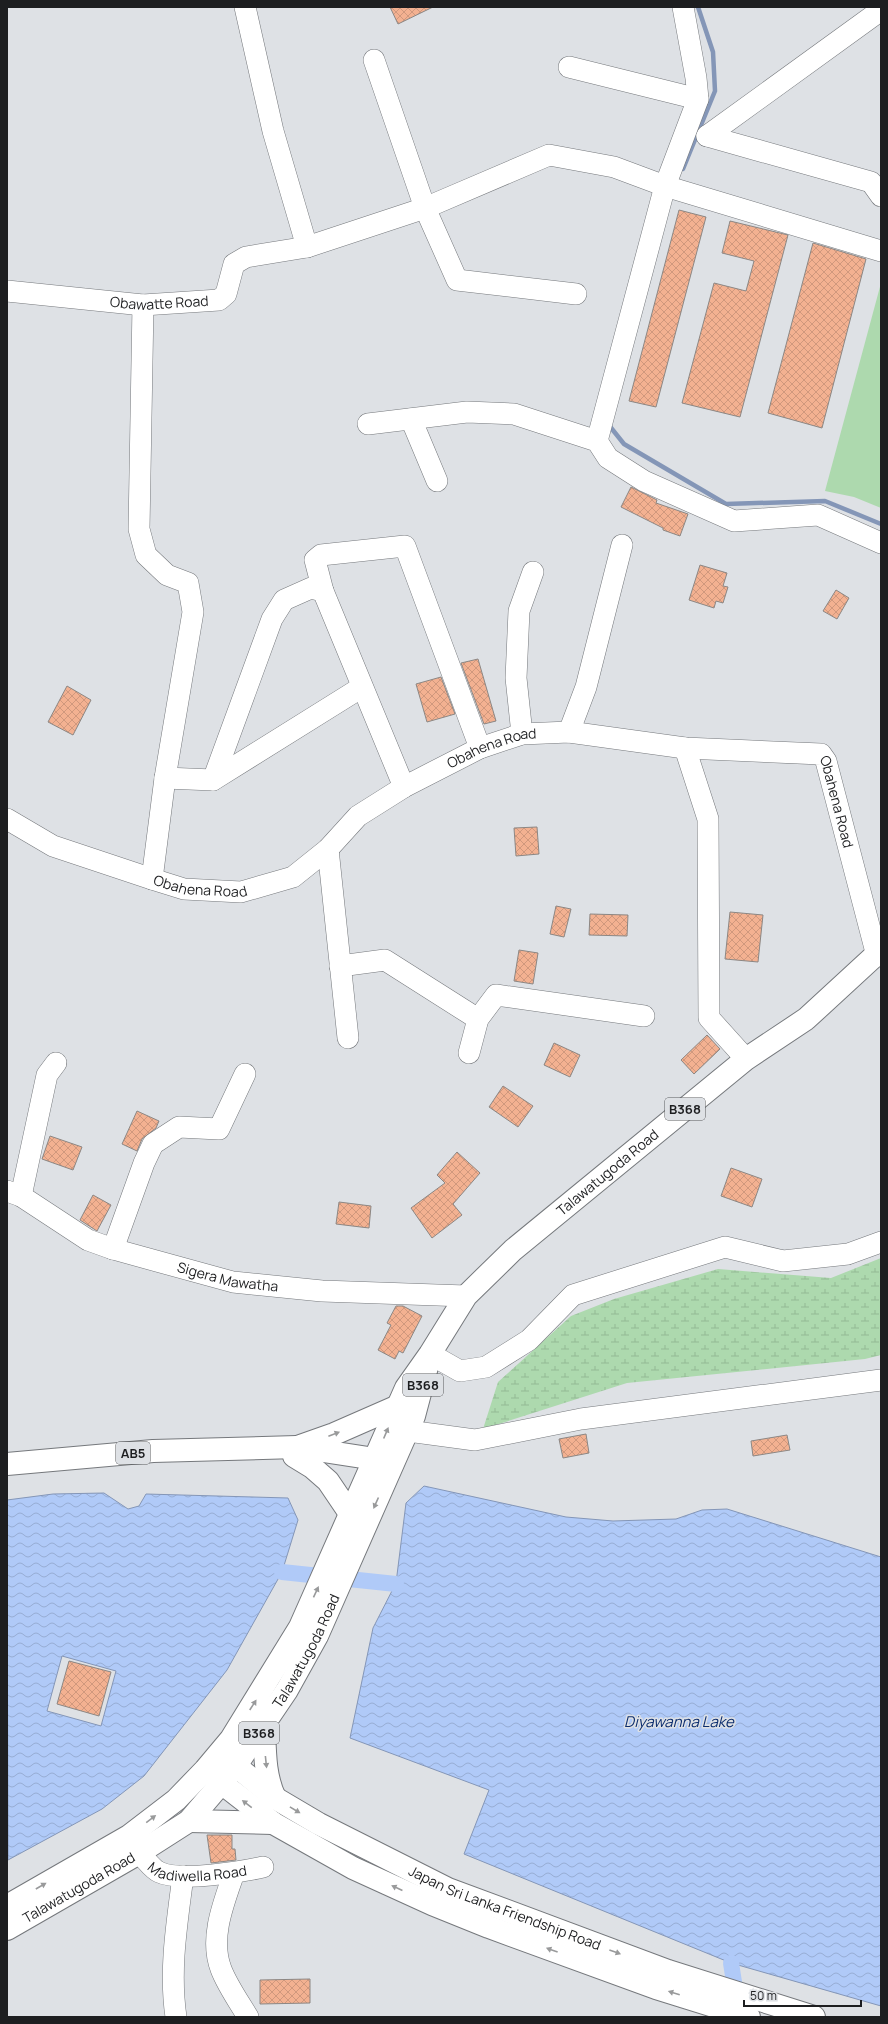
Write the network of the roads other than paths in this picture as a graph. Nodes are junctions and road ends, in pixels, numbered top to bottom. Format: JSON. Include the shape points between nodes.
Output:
{"nodes":[{"id":1,"x":245,"y":7,"type":"edge"},
{"id":2,"x":682,"y":7,"type":"edge"},
{"id":3,"x":877,"y":14,"type":"edge"},
{"id":4,"x":374,"y":60,"type":"dead end"},
{"id":5,"x":569,"y":67,"type":"dead end"},
{"id":6,"x":698,"y":99,"type":"junction"},
{"id":7,"x":672,"y":187,"type":"junction"},
{"id":8,"x":881,"y":196,"type":"edge"},
{"id":9,"x":425,"y":208,"type":"junction"},
{"id":10,"x":307,"y":247,"type":"junction"},
{"id":11,"x":881,"y":251,"type":"edge"},
{"id":12,"x":7,"y":291,"type":"edge"},
{"id":13,"x":576,"y":294,"type":"dead end"},
{"id":14,"x":143,"y":306,"type":"junction"},
{"id":15,"x":411,"y":419,"type":"junction"},
{"id":16,"x":368,"y":424,"type":"dead end"},
{"id":17,"x":597,"y":441,"type":"junction"},
{"id":18,"x":437,"y":481,"type":"dead end"},
{"id":19,"x":881,"y":543,"type":"edge"},
{"id":20,"x":622,"y":545,"type":"dead end"},
{"id":21,"x":533,"y":572,"type":"dead end"},
{"id":22,"x":323,"y":592,"type":"junction"},
{"id":23,"x":362,"y":687,"type":"junction"},
{"id":24,"x":569,"y":732,"type":"junction"},
{"id":25,"x":522,"y":734,"type":"junction"},
{"id":26,"x":480,"y":748,"type":"junction"},
{"id":27,"x":685,"y":748,"type":"junction"},
{"id":28,"x":165,"y":778,"type":"junction"},
{"id":29,"x":213,"y":780,"type":"junction"},
{"id":30,"x":404,"y":787,"type":"junction"},
{"id":31,"x":7,"y":819,"type":"edge"},
{"id":32,"x":328,"y":849,"type":"junction"},
{"id":33,"x":152,"y":879,"type":"junction"},
{"id":34,"x":879,"y":953,"type":"edge"},
{"id":35,"x":340,"y":966,"type":"junction"},
{"id":36,"x":644,"y":1016,"type":"dead end"},
{"id":37,"x":478,"y":1019,"type":"junction"},
{"id":38,"x":348,"y":1038,"type":"dead end"},
{"id":39,"x":469,"y":1052,"type":"dead end"},
{"id":40,"x":746,"y":1059,"type":"junction"},
{"id":41,"x":56,"y":1063,"type":"dead end"},
{"id":42,"x":245,"y":1074,"type":"dead end"},
{"id":43,"x":14,"y":1194,"type":"edge"},
{"id":44,"x":881,"y":1242,"type":"edge"},
{"id":45,"x":113,"y":1249,"type":"junction"},
{"id":46,"x":466,"y":1296,"type":"junction"},
{"id":47,"x":430,"y":1354,"type":"junction"},
{"id":48,"x":881,"y":1380,"type":"edge"},
{"id":49,"x":398,"y":1406,"type":"junction"},
{"id":50,"x":408,"y":1431,"type":"junction"},
{"id":51,"x":295,"y":1451,"type":"junction"},
{"id":52,"x":7,"y":1464,"type":"edge"},
{"id":53,"x":380,"y":1470,"type":"junction"},
{"id":54,"x":351,"y":1515,"type":"junction"},
{"id":55,"x":343,"y":1556,"type":"junction"},
{"id":56,"x":308,"y":1632,"type":"junction"},
{"id":57,"x":264,"y":1726,"type":"junction"},
{"id":58,"x":219,"y":1752,"type":"junction"},
{"id":59,"x":235,"y":1767,"type":"junction"},
{"id":60,"x":213,"y":1777,"type":"junction"},
{"id":61,"x":275,"y":1798,"type":"junction"},
{"id":62,"x":189,"y":1821,"type":"junction"},
{"id":63,"x":273,"y":1823,"type":"junction"},
{"id":64,"x":139,"y":1853,"type":"junction"},
{"id":65,"x":263,"y":1868,"type":"dead end"},
{"id":66,"x":234,"y":1873,"type":"junction"},
{"id":67,"x":183,"y":1876,"type":"junction"},
{"id":68,"x":7,"y":1906,"type":"edge"},
{"id":69,"x":7,"y":1929,"type":"edge"},
{"id":70,"x":716,"y":1996,"type":"junction"},
{"id":71,"x":176,"y":2017,"type":"edge"},
{"id":72,"x":248,"y":2017,"type":"edge"},
{"id":73,"x":749,"y":2017,"type":"edge"},
{"id":74,"x":814,"y":2017,"type":"edge"}],
"edges":[{"from":1,"to":10,"type":"street","via":[[273,131]]},
{"from":2,"to":6,"type":"street"},
{"from":3,"to":8,"type":"street","via":[[707,136],[871,182]]},
{"from":4,"to":9,"type":"street"},
{"from":5,"to":6,"type":"street"},
{"from":6,"to":7,"type":"street"},
{"from":7,"to":9,"type":"street","name":"Obawatte Road","via":[[614,167],[549,155]]},
{"from":7,"to":11,"type":"street","name":"Obawatte Road"},
{"from":7,"to":17,"type":"street"},
{"from":9,"to":10,"type":"street","name":"Obawatte Road"},
{"from":9,"to":13,"type":"street","via":[[457,280]]},
{"from":10,"to":14,"type":"street","name":"Obawatte Road","via":[[246,257],[234,264],[226,294],[219,300]]},
{"from":12,"to":14,"type":"street","name":"Obawatte Road"},
{"from":14,"to":28,"type":"street","via":[[140,528],[146,555],[167,575],[188,583],[193,612]]},
{"from":15,"to":16,"type":"street"},
{"from":15,"to":17,"type":"street","via":[[467,412],[514,414]]},
{"from":15,"to":18,"type":"street"},
{"from":17,"to":19,"type":"street","via":[[608,458],[644,481],[734,520],[818,515]]},
{"from":20,"to":24,"type":"street","via":[[586,688]]},
{"from":21,"to":25,"type":"street","via":[[520,611],[516,678]]},
{"from":22,"to":23,"type":"street"},
{"from":22,"to":26,"type":"street","via":[[315,560],[321,555],[405,546]]},
{"from":22,"to":29,"type":"street","via":[[311,588],[284,600],[272,619]]},
{"from":23,"to":29,"type":"street"},
{"from":23,"to":30,"type":"street"},
{"from":24,"to":25,"type":"street","name":"Obahena Road"},
{"from":24,"to":27,"type":"street","name":"Obahena Road"},
{"from":25,"to":26,"type":"street","name":"Obahena Road"},
{"from":26,"to":30,"type":"street","name":"Obahena Road"},
{"from":27,"to":34,"type":"street","name":"Obahena Road","via":[[822,754],[826,760]]},
{"from":27,"to":40,"type":"street","via":[[708,819],[709,1018]]},
{"from":28,"to":29,"type":"street"},
{"from":28,"to":33,"type":"street"},
{"from":30,"to":32,"type":"street","name":"Obahena Road","via":[[358,816]]},
{"from":31,"to":33,"type":"street","name":"Obahena Road","via":[[53,846]]},
{"from":32,"to":33,"type":"street","name":"Obahena Road","via":[[293,877],[240,892],[184,888]]},
{"from":32,"to":35,"type":"street"},
{"from":34,"to":40,"type":"main road","name":"Talawatugoda Road","number":"B368","via":[[806,1019]]},
{"from":35,"to":37,"type":"street","via":[[385,960]]},
{"from":35,"to":38,"type":"street"},
{"from":36,"to":37,"type":"street","via":[[496,995]]},
{"from":37,"to":39,"type":"street"},
{"from":40,"to":46,"type":"main road","name":"Talawatugoda Road","number":"B368","via":[[513,1250]]},
{"from":41,"to":43,"type":"street","via":[[47,1075]]},
{"from":42,"to":45,"type":"street","via":[[218,1129],[179,1127],[153,1144]]},
{"from":43,"to":45,"type":"street","name":"Sigera Mawatha","via":[[88,1240]]},
{"from":44,"to":47,"type":"street","via":[[848,1254],[783,1261],[725,1247],[574,1295],[529,1340],[486,1367],[460,1371]]},
{"from":45,"to":46,"type":"street","name":"Sigera Mawatha","via":[[233,1282],[322,1291]]},
{"from":46,"to":47,"type":"main road","name":"Talawatugoda Road","number":"B368"},
{"from":47,"to":49,"type":"main road","name":"Talawatugoda Road","number":"B368","via":[[406,1388]]},
{"from":47,"to":50,"type":"main road","name":"Talawatugoda Road","number":"B368","via":[[423,1387]]},
{"from":48,"to":50,"type":"street","via":[[581,1419],[475,1440]]},
{"from":51,"to":49,"type":"main road","one_way":true},
{"from":53,"to":49,"type":"main road","name":"Talawatugoda Road","number":"B368","one_way":true},
{"from":50,"to":53,"type":"main road","name":"Talawatugoda Road","number":"B368"},
{"from":51,"to":52,"type":"main road","number":"AB5","via":[[260,1448],[153,1452]]},
{"from":51,"to":53,"type":"main road","number":"AB5"},
{"from":51,"to":54,"type":"main road","number":"AB5","via":[[328,1481]]},
{"from":53,"to":54,"type":"main road","name":"Talawatugoda Road","number":"B368"},
{"from":53,"to":55,"type":"main road","name":"Talawatugoda Road","number":"B368","one_way":true},
{"from":54,"to":55,"type":"main road","name":"Talawatugoda Road","number":"B368"},
{"from":55,"to":56,"type":"main road","name":"Talawatugoda Road","number":"B368"},
{"from":56,"to":57,"type":"main road","name":"Talawatugoda Road","number":"B368","via":[[287,1690]]},
{"from":58,"to":56,"type":"main road","name":"Talawatugoda Road","number":"B368","one_way":true},
{"from":57,"to":59,"type":"main road","name":"Talawatugoda Road","number":"B368"},
{"from":57,"to":61,"type":"main road","one_way":true,"via":[[265,1764]]},
{"from":58,"to":59,"type":"main road","name":"Japan Sri Lanka Friendship Road"},
{"from":58,"to":60,"type":"main road","name":"Talawatugoda Road","number":"B368"},
{"from":59,"to":60,"type":"main road","name":"Talawatugoda Road","number":"B368"},
{"from":59,"to":61,"type":"main road","name":"Japan Sri Lanka Friendship Road"},
{"from":60,"to":62,"type":"main road","name":"Talawatugoda Road","number":"B368"},
{"from":63,"to":60,"type":"main road","name":"Japan Sri Lanka Friendship Road","one_way":true},
{"from":68,"to":60,"type":"main road","name":"Talawatugoda Road","number":"B368","one_way":true,"via":[[129,1836],[176,1800]]},
{"from":61,"to":70,"type":"main road","name":"Japan Sri Lanka Friendship Road","one_way":true,"via":[[319,1824],[448,1889]]},
{"from":62,"to":63,"type":"main road"},
{"from":62,"to":64,"type":"main road","name":"Talawatugoda Road","number":"B368"},
{"from":70,"to":63,"type":"main road","name":"Japan Sri Lanka Friendship Road","one_way":true,"via":[[656,1988],[489,1927],[353,1868]]},
{"from":64,"to":67,"type":"street","name":"Madiwella Road","via":[[159,1872]]},
{"from":64,"to":69,"type":"main road","name":"Talawatugoda Road","number":"B368"},
{"from":65,"to":66,"type":"street","name":"Madiwella Road"},
{"from":66,"to":67,"type":"street","name":"Madiwella Road"},
{"from":66,"to":72,"type":"street","via":[[216,1942],[220,1969]]},
{"from":67,"to":71,"type":"street","via":[[172,1991]]},
{"from":70,"to":73,"type":"main road","name":"Japan Sri Lanka Friendship Road"},
{"from":70,"to":74,"type":"main road","name":"Japan Sri Lanka Friendship Road","via":[[772,2005]]}]}
